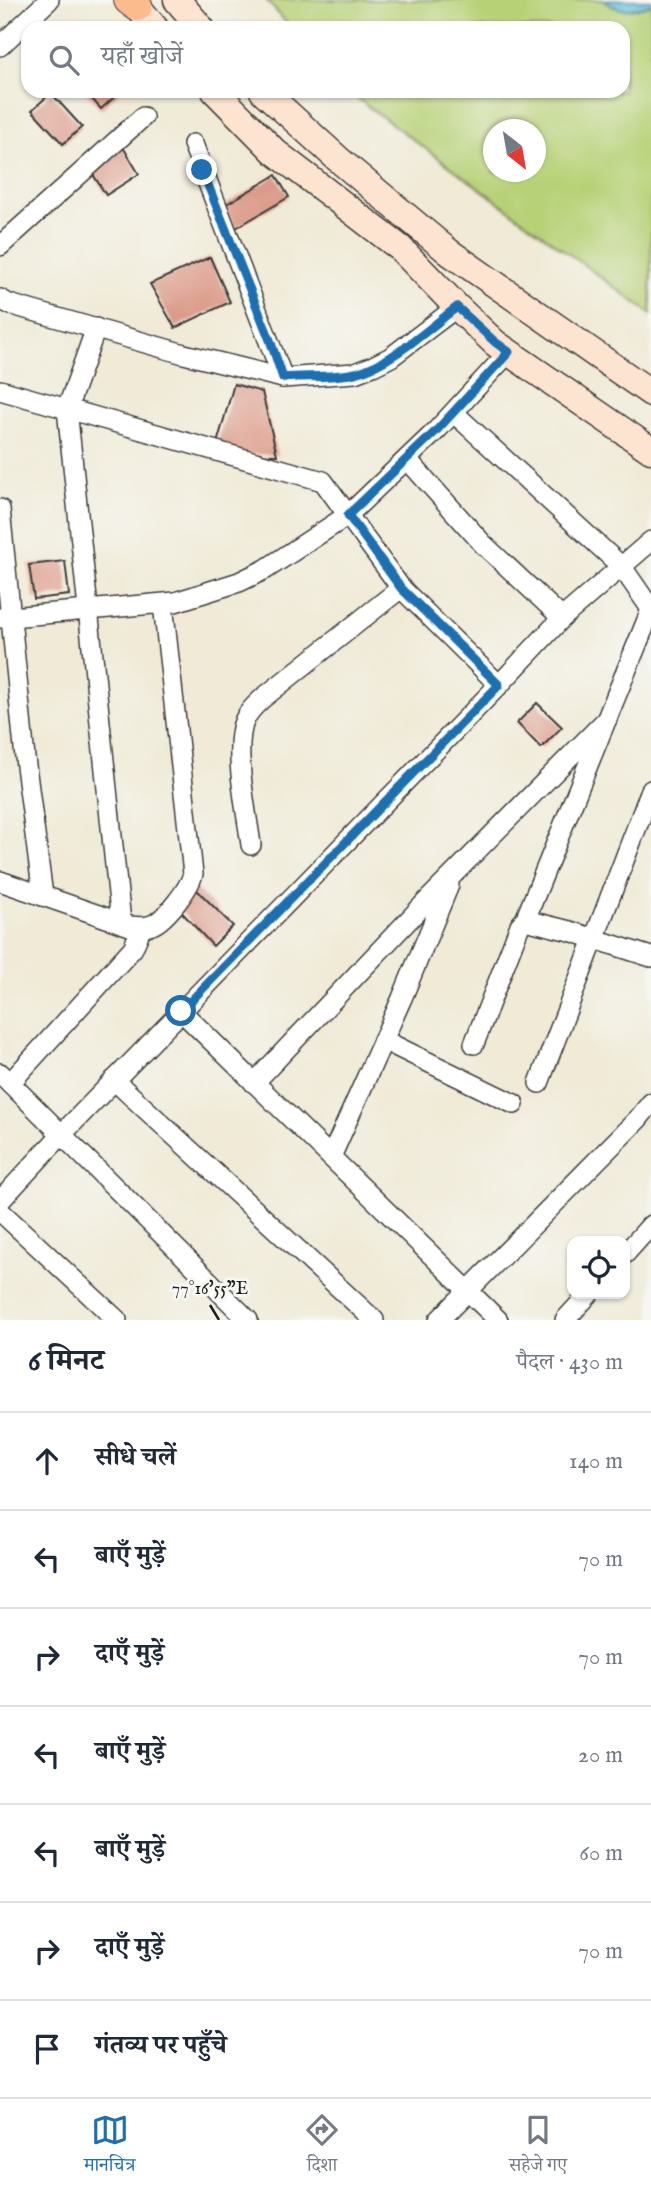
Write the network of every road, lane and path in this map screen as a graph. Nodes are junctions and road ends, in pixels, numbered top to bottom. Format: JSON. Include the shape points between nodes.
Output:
{"nodes":[{"id":1,"x":48,"y":0,"type":"edge"},
{"id":2,"x":177,"y":0,"type":"edge"},
{"id":3,"x":26,"y":21,"type":"edge"},
{"id":4,"x":195,"y":21,"type":"edge"},
{"id":5,"x":21,"y":26,"type":"edge"},
{"id":6,"x":0,"y":46,"type":"edge"},
{"id":7,"x":222,"y":98,"type":"edge"},
{"id":8,"x":272,"y":98,"type":"edge"},
{"id":9,"x":143,"y":117,"type":"dead end"},
{"id":10,"x":193,"y":144,"type":"dead end"},
{"id":11,"x":0,"y":246,"type":"edge"},
{"id":12,"x":0,"y":299,"type":"edge"},
{"id":13,"x":457,"y":307,"type":"junction"},
{"id":14,"x":96,"y":328,"type":"junction"},
{"id":15,"x":509,"y":352,"type":"junction"},
{"id":16,"x":283,"y":378,"type":"junction"},
{"id":17,"x":0,"y":390,"type":"edge"},
{"id":18,"x":651,"y":393,"type":"edge"},
{"id":19,"x":68,"y":410,"type":"junction"},
{"id":20,"x":454,"y":413,"type":"junction"},
{"id":21,"x":651,"y":450,"type":"edge"},
{"id":22,"x":407,"y":459,"type":"junction"},
{"id":23,"x":0,"y":509,"type":"edge"},
{"id":24,"x":348,"y":515,"type":"junction"},
{"id":25,"x":651,"y":541,"type":"edge"},
{"id":26,"x":622,"y":567,"type":"junction"},
{"id":27,"x":401,"y":588,"type":"junction"},
{"id":28,"x":163,"y":604,"type":"junction"},
{"id":29,"x":90,"y":609,"type":"junction"},
{"id":30,"x":651,"y":610,"type":"edge"},
{"id":31,"x":6,"y":617,"type":"edge"},
{"id":32,"x":562,"y":618,"type":"junction"},
{"id":33,"x":499,"y":685,"type":"junction"},
{"id":34,"x":607,"y":719,"type":"junction"},
{"id":35,"x":651,"y":790,"type":"edge"},
{"id":36,"x":251,"y":845,"type":"dead end"},
{"id":37,"x":454,"y":874,"type":"junction"},
{"id":38,"x":0,"y":881,"type":"edge"},
{"id":39,"x":43,"y":896,"type":"junction"},
{"id":40,"x":525,"y":920,"type":"junction"},
{"id":41,"x":121,"y":922,"type":"junction"},
{"id":42,"x":142,"y":928,"type":"junction"},
{"id":43,"x":596,"y":939,"type":"junction"},
{"id":44,"x":651,"y":957,"type":"edge"},
{"id":45,"x":181,"y":1011,"type":"junction"},
{"id":46,"x":383,"y":1040,"type":"junction"},
{"id":47,"x":474,"y":1044,"type":"dead end"},
{"id":48,"x":5,"y":1078,"type":"edge"},
{"id":49,"x":114,"y":1080,"type":"junction"},
{"id":50,"x":254,"y":1083,"type":"junction"},
{"id":51,"x":539,"y":1083,"type":"dead end"},
{"id":52,"x":651,"y":1103,"type":"edge"},
{"id":53,"x":514,"y":1104,"type":"dead end"},
{"id":54,"x":644,"y":1121,"type":"edge"},
{"id":55,"x":62,"y":1134,"type":"junction"},
{"id":56,"x":331,"y":1157,"type":"junction"},
{"id":57,"x":0,"y":1201,"type":"edge"},
{"id":58,"x":0,"y":1211,"type":"edge"},
{"id":59,"x":651,"y":1225,"type":"edge"},
{"id":60,"x":630,"y":1248,"type":"edge"},
{"id":61,"x":468,"y":1290,"type":"junction"},
{"id":62,"x":584,"y":1299,"type":"edge"},
{"id":63,"x":117,"y":1320,"type":"edge"},
{"id":64,"x":248,"y":1320,"type":"edge"},
{"id":65,"x":374,"y":1320,"type":"edge"},
{"id":66,"x":439,"y":1320,"type":"edge"},
{"id":67,"x":498,"y":1320,"type":"edge"},
{"id":68,"x":565,"y":1320,"type":"edge"}],
"edges":[{"from":1,"to":3,"type":"street"},
{"from":2,"to":4,"type":"main road"},
{"from":5,"to":6,"type":"street"},
{"from":7,"to":13,"type":"main road","via":[[275,152],[400,248]]},
{"from":8,"to":18,"type":"main road","via":[[449,252]]},
{"from":9,"to":11,"type":"street"},
{"from":10,"to":16,"type":"street"},
{"from":12,"to":14,"type":"street"},
{"from":13,"to":15,"type":"main road"},
{"from":13,"to":16,"type":"street","via":[[373,366],[355,373]]},
{"from":14,"to":16,"type":"street"},
{"from":14,"to":19,"type":"street"},
{"from":15,"to":20,"type":"street"},
{"from":15,"to":21,"type":"main road"},
{"from":17,"to":19,"type":"street"},
{"from":19,"to":24,"type":"street","via":[[323,481]]},
{"from":19,"to":29,"type":"street"},
{"from":20,"to":22,"type":"street"},
{"from":20,"to":26,"type":"street"},
{"from":22,"to":24,"type":"street"},
{"from":22,"to":32,"type":"street","via":[[483,544]]},
{"from":23,"to":31,"type":"street"},
{"from":24,"to":27,"type":"street"},
{"from":24,"to":28,"type":"street","via":[[239,582]]},
{"from":25,"to":26,"type":"street"},
{"from":26,"to":30,"type":"street"},
{"from":26,"to":32,"type":"street"},
{"from":27,"to":33,"type":"street"},
{"from":27,"to":36,"type":"street","via":[[263,698],[245,719],[240,738]]},
{"from":28,"to":29,"type":"street"},
{"from":28,"to":42,"type":"street","via":[[193,874],[185,891],[159,920]]},
{"from":29,"to":31,"type":"street"},
{"from":29,"to":41,"type":"street"},
{"from":30,"to":34,"type":"street"},
{"from":31,"to":39,"type":"street"},
{"from":32,"to":33,"type":"street"},
{"from":33,"to":45,"type":"street"},
{"from":34,"to":37,"type":"street"},
{"from":34,"to":40,"type":"street"},
{"from":35,"to":43,"type":"street"},
{"from":37,"to":46,"type":"street"},
{"from":37,"to":50,"type":"street"},
{"from":38,"to":39,"type":"street"},
{"from":39,"to":41,"type":"street"},
{"from":40,"to":43,"type":"street"},
{"from":40,"to":47,"type":"street"},
{"from":41,"to":42,"type":"street"},
{"from":42,"to":48,"type":"street","via":[[132,948]]},
{"from":43,"to":44,"type":"street"},
{"from":43,"to":51,"type":"street"},
{"from":45,"to":49,"type":"street"},
{"from":45,"to":50,"type":"street"},
{"from":46,"to":53,"type":"street"},
{"from":46,"to":56,"type":"street"},
{"from":48,"to":55,"type":"street"},
{"from":49,"to":55,"type":"street"},
{"from":49,"to":65,"type":"street"},
{"from":50,"to":56,"type":"street"},
{"from":52,"to":54,"type":"street"},
{"from":54,"to":61,"type":"street"},
{"from":55,"to":57,"type":"street"},
{"from":55,"to":64,"type":"street"},
{"from":56,"to":61,"type":"street"},
{"from":58,"to":63,"type":"street"},
{"from":59,"to":60,"type":"street"},
{"from":61,"to":66,"type":"street"},
{"from":61,"to":67,"type":"street"},
{"from":62,"to":68,"type":"street"}]}
